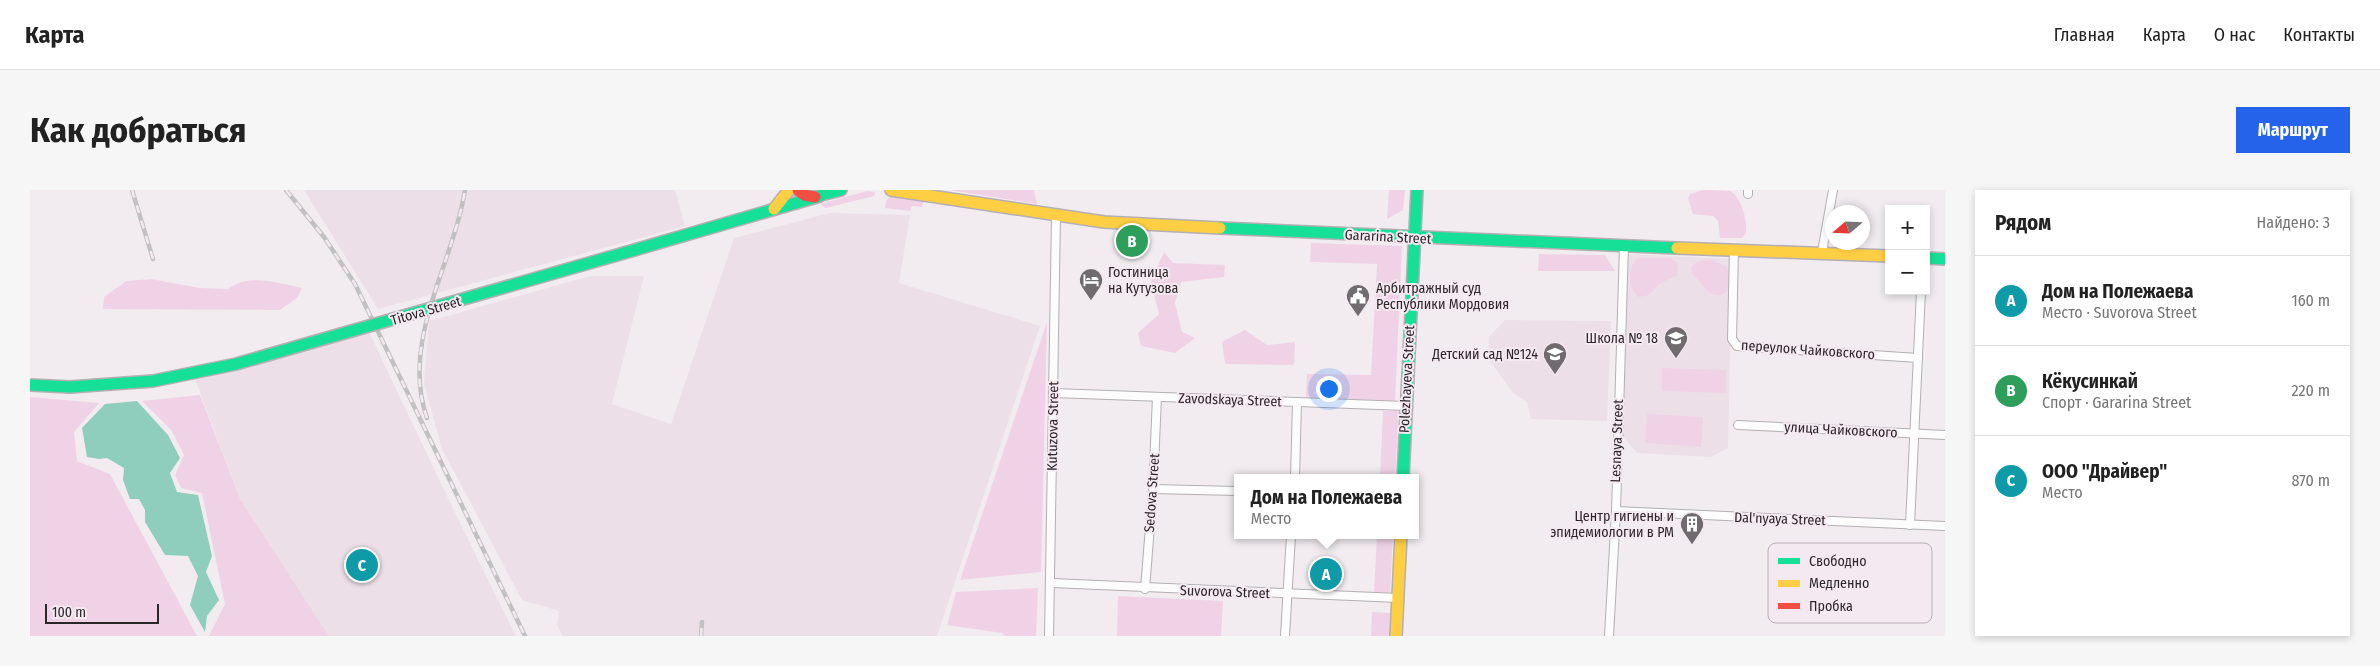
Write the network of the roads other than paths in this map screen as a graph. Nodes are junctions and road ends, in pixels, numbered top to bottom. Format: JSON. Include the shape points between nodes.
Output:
{"nodes":[{"id":1,"x":789,"y":190,"type":"edge"},
{"id":2,"x":798,"y":190,"type":"edge"},
{"id":3,"x":841,"y":190,"type":"edge"},
{"id":4,"x":891,"y":190,"type":"edge"},
{"id":5,"x":1417,"y":190,"type":"edge"},
{"id":6,"x":1833,"y":190,"type":"edge"},
{"id":7,"x":912,"y":192,"type":"edge"},
{"id":8,"x":823,"y":194,"type":"edge"},
{"id":9,"x":773,"y":210,"type":"junction"},
{"id":10,"x":1056,"y":216,"type":"junction"},
{"id":11,"x":1414,"y":238,"type":"junction"},
{"id":12,"x":1624,"y":245,"type":"junction"},
{"id":13,"x":1734,"y":249,"type":"junction"},
{"id":14,"x":1822,"y":252,"type":"junction"},
{"id":15,"x":1885,"y":256,"type":"edge"},
{"id":16,"x":1930,"y":258,"type":"edge"},
{"id":17,"x":1945,"y":259,"type":"edge"},
{"id":18,"x":1921,"y":295,"type":"edge"},
{"id":19,"x":1918,"y":358,"type":"junction"},
{"id":20,"x":30,"y":385,"type":"edge"},
{"id":21,"x":1054,"y":393,"type":"junction"},
{"id":22,"x":1157,"y":397,"type":"junction"},
{"id":23,"x":1297,"y":402,"type":"junction"},
{"id":24,"x":1406,"y":406,"type":"junction"},
{"id":25,"x":1738,"y":425,"type":"dead end"},
{"id":26,"x":1914,"y":433,"type":"junction"},
{"id":27,"x":1945,"y":435,"type":"edge"},
{"id":28,"x":1295,"y":474,"type":"edge"},
{"id":29,"x":1403,"y":474,"type":"edge"},
{"id":30,"x":1153,"y":489,"type":"junction"},
{"id":31,"x":1234,"y":491,"type":"edge"},
{"id":32,"x":1616,"y":511,"type":"junction"},
{"id":33,"x":1910,"y":525,"type":"junction"},
{"id":34,"x":1945,"y":526,"type":"edge"},
{"id":35,"x":1291,"y":539,"type":"edge"},
{"id":36,"x":1401,"y":539,"type":"edge"},
{"id":37,"x":1052,"y":583,"type":"junction"},
{"id":38,"x":1145,"y":589,"type":"junction"},
{"id":39,"x":1288,"y":594,"type":"junction"},
{"id":40,"x":1399,"y":598,"type":"junction"},
{"id":41,"x":1050,"y":636,"type":"edge"},
{"id":42,"x":1285,"y":636,"type":"edge"},
{"id":43,"x":1396,"y":636,"type":"edge"},
{"id":44,"x":1608,"y":636,"type":"edge"}],
"edges":[{"from":1,"to":9,"type":"main road"},
{"from":2,"to":8,"type":"main road","via":[[804,195]]},
{"from":3,"to":8,"type":"main road"},
{"from":4,"to":7,"type":"main road","name":"Gararina Street"},
{"from":5,"to":11,"type":"main road","name":"Polezhayeva Street"},
{"from":6,"to":14,"type":"street"},
{"from":7,"to":10,"type":"main road","name":"Gararina Street"},
{"from":8,"to":9,"type":"main road","name":"Titova Street"},
{"from":9,"to":20,"type":"main road","name":"Titova Street","bridge":true,"via":[[236,364],[153,381],[70,387]]},
{"from":10,"to":11,"type":"main road","name":"Gararina Street","via":[[1104,222]]},
{"from":10,"to":21,"type":"street","name":"Kutuzova Street"},
{"from":11,"to":12,"type":"main road","name":"Gararina Street"},
{"from":11,"to":24,"type":"main road","name":"Polezhayeva Street"},
{"from":12,"to":13,"type":"main road","name":"Gararina Street"},
{"from":12,"to":32,"type":"street","name":"Lesnaya Street"},
{"from":13,"to":14,"type":"main road","name":"Gararina Street"},
{"from":13,"to":19,"type":"street","name":"переулок Чайковского","via":[[1732,340],[1737,346]]},
{"from":14,"to":15,"type":"main road","name":"Gararina Street"},
{"from":16,"to":17,"type":"main road"},
{"from":18,"to":19,"type":"street"},
{"from":19,"to":26,"type":"street"},
{"from":21,"to":22,"type":"street","name":"Zavodskaya Street"},
{"from":21,"to":37,"type":"street","name":"Kutuzova Street"},
{"from":22,"to":23,"type":"street","name":"Zavodskaya Street"},
{"from":22,"to":30,"type":"street","name":"Sedova Street"},
{"from":23,"to":24,"type":"street","name":"Zavodskaya Street"},
{"from":23,"to":28,"type":"street"},
{"from":24,"to":29,"type":"main road","name":"Polezhayeva Street"},
{"from":25,"to":26,"type":"street","name":"улица Чайковского"},
{"from":26,"to":27,"type":"street","name":"улица Чайковского"},
{"from":26,"to":33,"type":"street"},
{"from":30,"to":31,"type":"street"},
{"from":30,"to":38,"type":"street","name":"Sedova Street"},
{"from":32,"to":33,"type":"street","name":"Dal'nyaya Street"},
{"from":32,"to":44,"type":"street","name":"Lesnaya Street"},
{"from":33,"to":34,"type":"street","name":"Dal'nyaya Street"},
{"from":35,"to":39,"type":"street"},
{"from":36,"to":40,"type":"main road"},
{"from":37,"to":38,"type":"street","name":"Suvorova Street"},
{"from":37,"to":41,"type":"street","name":"Kutuzova Street"},
{"from":38,"to":39,"type":"street","name":"Suvorova Street"},
{"from":39,"to":40,"type":"street","name":"Suvorova Street"},
{"from":39,"to":42,"type":"street"},
{"from":40,"to":43,"type":"main road"}]}
